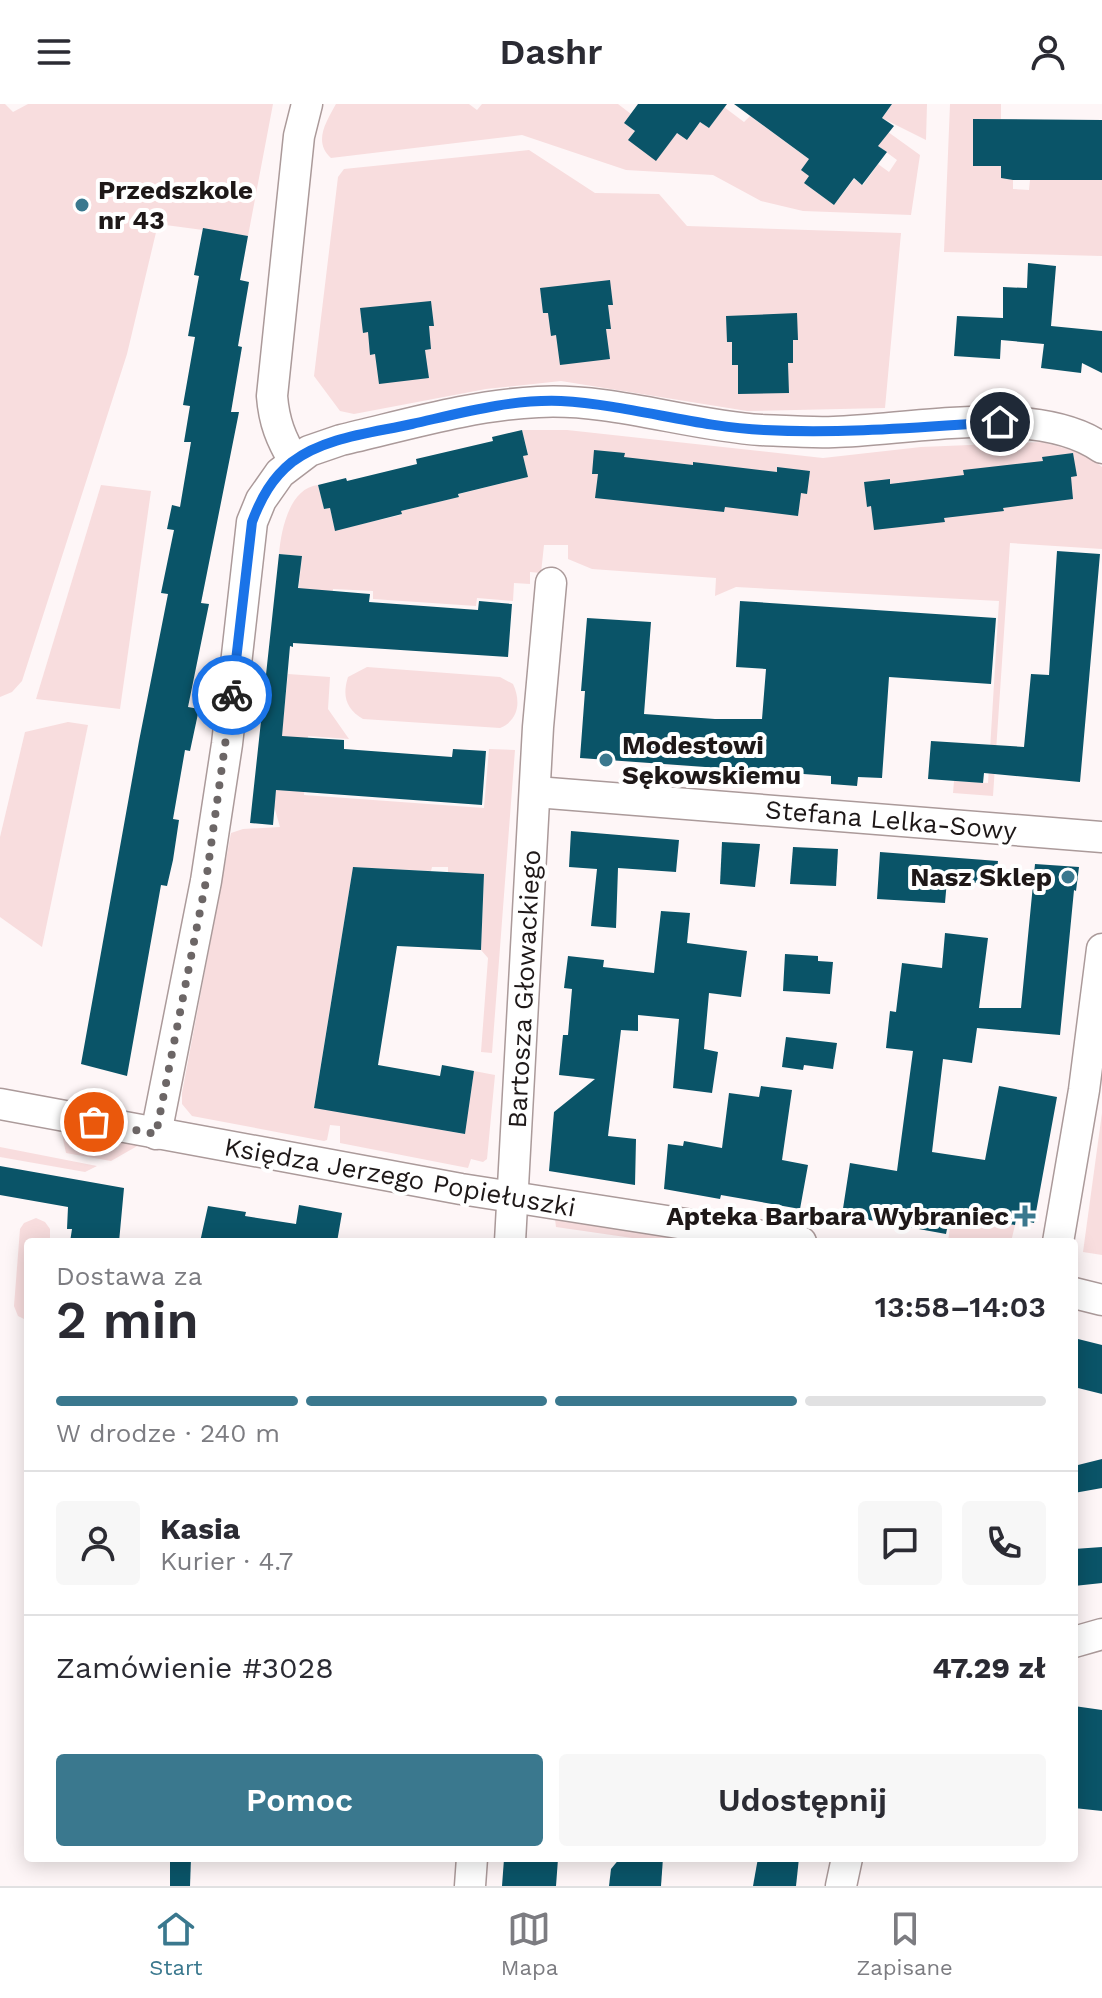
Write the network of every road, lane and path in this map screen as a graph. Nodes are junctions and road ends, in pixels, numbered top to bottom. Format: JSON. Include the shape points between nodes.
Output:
{"nodes":[{"id":1,"x":307,"y":104,"type":"edge"},
{"id":2,"x":1102,"y":448,"type":"edge"},
{"id":3,"x":294,"y":461,"type":"junction"},
{"id":4,"x":551,"y":583,"type":"dead end"},
{"id":5,"x":536,"y":792,"type":"junction"},
{"id":6,"x":1102,"y":837,"type":"edge"},
{"id":7,"x":1102,"y":949,"type":"edge"},
{"id":8,"x":0,"y":1104,"type":"edge"},
{"id":9,"x":156,"y":1134,"type":"junction"},
{"id":10,"x":511,"y":1197,"type":"junction"},
{"id":11,"x":510,"y":1238,"type":"edge"},
{"id":12,"x":775,"y":1238,"type":"edge"},
{"id":13,"x":1059,"y":1238,"type":"edge"},
{"id":14,"x":1078,"y":1294,"type":"edge"},
{"id":15,"x":1102,"y":1300,"type":"edge"},
{"id":16,"x":1102,"y":1634,"type":"edge"},
{"id":17,"x":1078,"y":1641,"type":"edge"},
{"id":18,"x":472,"y":1862,"type":"edge"},
{"id":19,"x":846,"y":1862,"type":"edge"},
{"id":20,"x":470,"y":1886,"type":"edge"},
{"id":21,"x":841,"y":1886,"type":"edge"}],
"edges":[{"from":1,"to":3,"type":"street","via":[[299,136],[272,396],[280,439]]},
{"from":2,"to":3,"type":"street","via":[[1033,423],[761,430],[557,401],[508,404],[356,436],[325,444]]},
{"from":3,"to":9,"type":"street","via":[[270,485],[252,522],[206,881]]},
{"from":4,"to":5,"type":"street","name":"Bartosza Głowackiego"},
{"from":5,"to":6,"type":"street","name":"Stefana Lelka-Sowy"},
{"from":5,"to":10,"type":"street","name":"Bartosza Głowackiego"},
{"from":7,"to":13,"type":"street"},
{"from":8,"to":9,"type":"street","name":"Księdza Jerzego Popiełuszki"},
{"from":9,"to":10,"type":"street","name":"Księdza Jerzego Popiełuszki"},
{"from":10,"to":11,"type":"street","name":"Bartosza Głowackiego"},
{"from":10,"to":12,"type":"street","name":"Księdza Jerzego Popiełuszki"},
{"from":14,"to":15,"type":"street"},
{"from":16,"to":17,"type":"street"},
{"from":18,"to":20,"type":"street"},
{"from":19,"to":21,"type":"street"}]}
